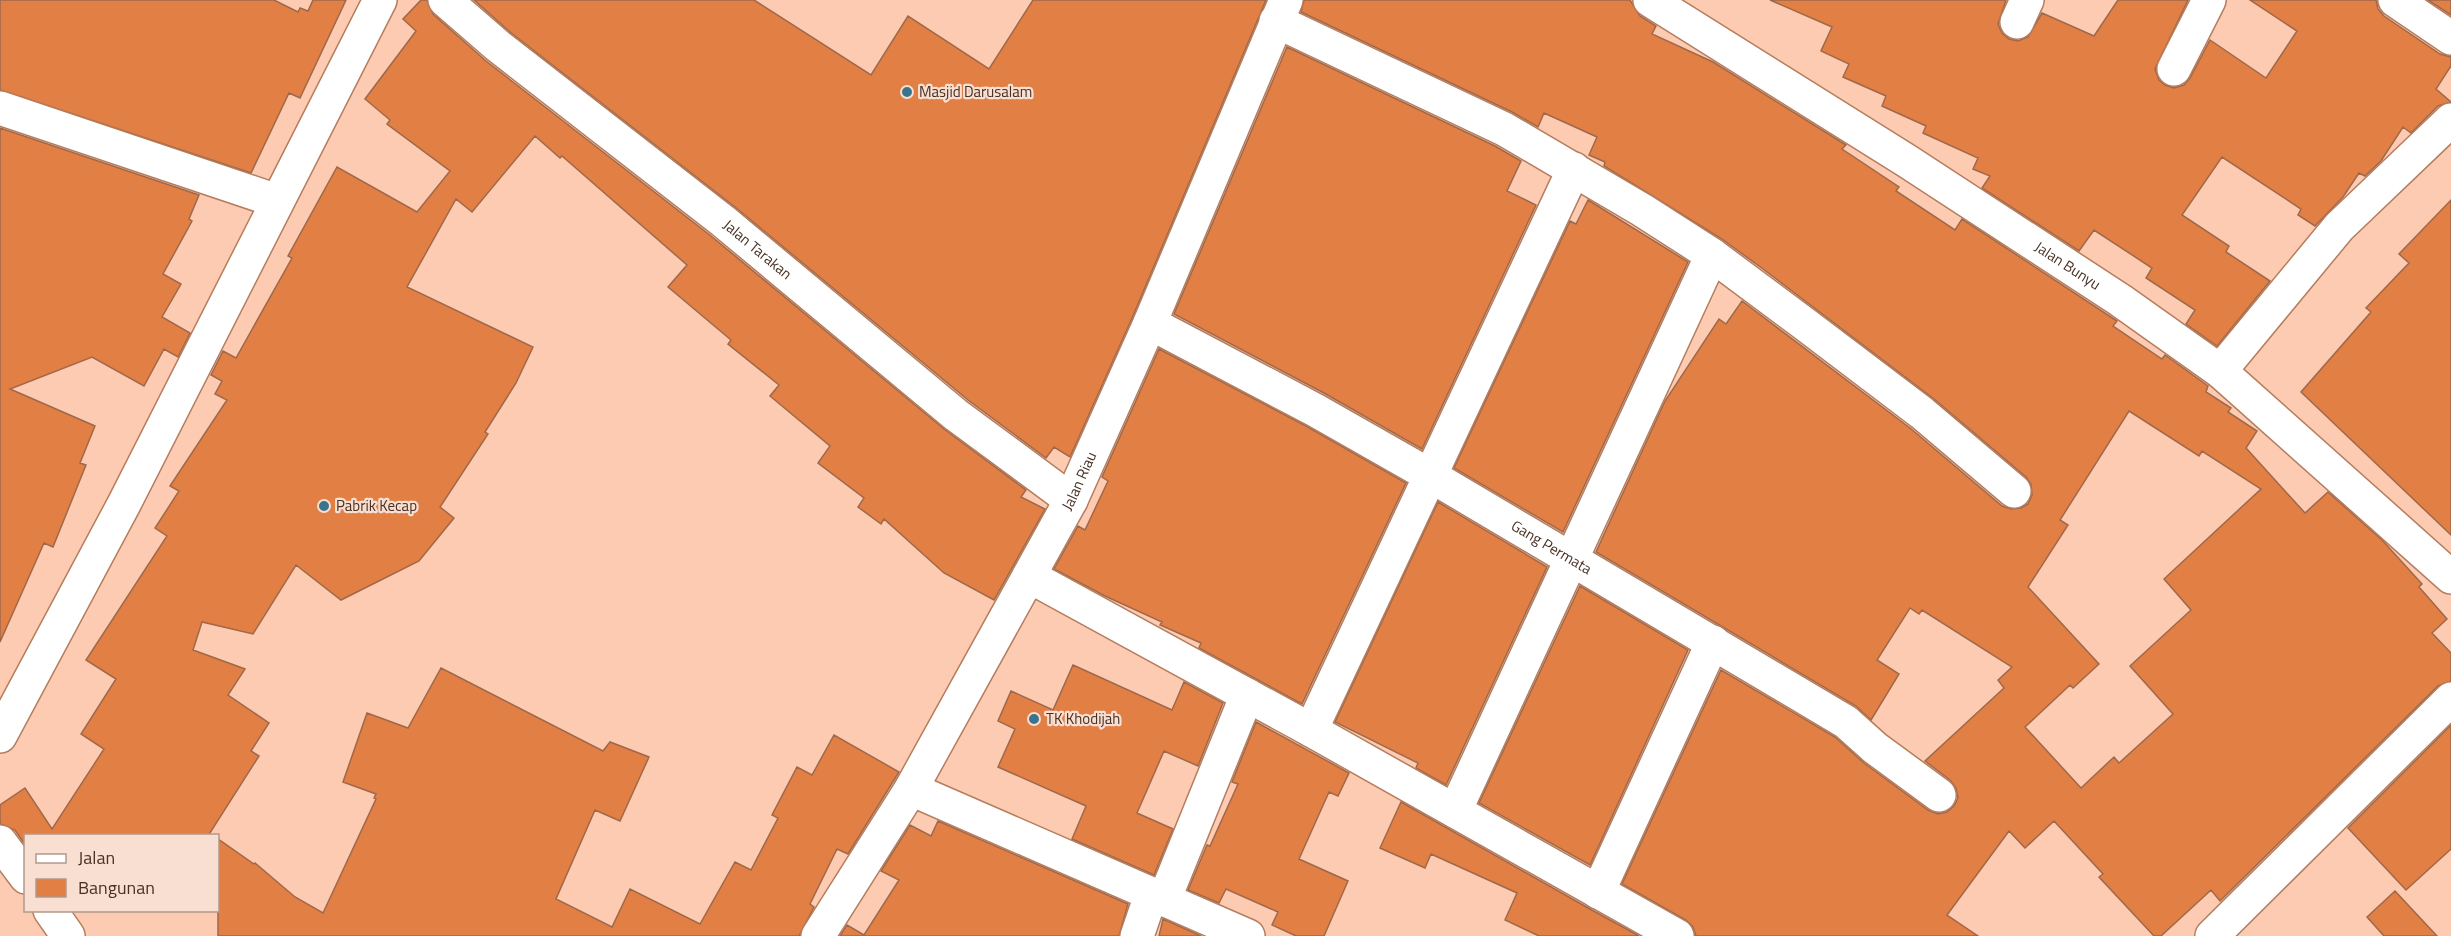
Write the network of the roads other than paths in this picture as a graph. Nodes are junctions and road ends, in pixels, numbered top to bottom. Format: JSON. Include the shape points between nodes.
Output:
{"nodes":[{"id":1,"x":380,"y":0,"type":"edge"},
{"id":2,"x":445,"y":0,"type":"edge"},
{"id":3,"x":1650,"y":0,"type":"edge"},
{"id":4,"x":2209,"y":0,"type":"edge"},
{"id":5,"x":2395,"y":0,"type":"edge"},
{"id":6,"x":1281,"y":11,"type":"edge"},
{"id":7,"x":2451,"y":38,"type":"edge"},
{"id":8,"x":2174,"y":69,"type":"dead end"},
{"id":9,"x":0,"y":108,"type":"edge"},
{"id":10,"x":2451,"y":120,"type":"edge"},
{"id":11,"x":1574,"y":169,"type":"junction"},
{"id":12,"x":277,"y":201,"type":"junction"},
{"id":13,"x":1712,"y":255,"type":"junction"},
{"id":14,"x":1150,"y":323,"type":"junction"},
{"id":15,"x":2220,"y":371,"type":"junction"},
{"id":16,"x":1431,"y":476,"type":"junction"},
{"id":17,"x":2014,"y":491,"type":"dead end"},
{"id":18,"x":1071,"y":500,"type":"junction"},
{"id":19,"x":1573,"y":558,"type":"junction"},
{"id":20,"x":1029,"y":576,"type":"junction"},
{"id":21,"x":2451,"y":577,"type":"edge"},
{"id":22,"x":1713,"y":642,"type":"junction"},
{"id":23,"x":1247,"y":696,"type":"junction"},
{"id":24,"x":2451,"y":699,"type":"edge"},
{"id":25,"x":1311,"y":730,"type":"junction"},
{"id":26,"x":0,"y":736,"type":"edge"},
{"id":27,"x":911,"y":789,"type":"junction"},
{"id":28,"x":1939,"y":795,"type":"dead end"},
{"id":29,"x":1455,"y":811,"type":"junction"},
{"id":30,"x":0,"y":842,"type":"edge"},
{"id":31,"x":24,"y":874,"type":"edge"},
{"id":32,"x":1598,"y":892,"type":"junction"},
{"id":33,"x":1158,"y":897,"type":"junction"},
{"id":34,"x":51,"y":912,"type":"edge"},
{"id":35,"x":68,"y":936,"type":"edge"},
{"id":36,"x":818,"y":936,"type":"edge"},
{"id":37,"x":1137,"y":936,"type":"edge"},
{"id":38,"x":1248,"y":936,"type":"edge"},
{"id":39,"x":1677,"y":936,"type":"edge"},
{"id":40,"x":2212,"y":936,"type":"edge"}],
"edges":[{"from":1,"to":12,"type":"street"},
{"from":2,"to":18,"type":"street","name":"Jalan Tarakan","via":[[498,46],[723,221],[956,415]]},
{"from":3,"to":15,"type":"street","name":"Jalan Bunyu","via":[[1907,161],[2120,300]]},
{"from":4,"to":8,"type":"street"},
{"from":5,"to":7,"type":"street"},
{"from":6,"to":11,"type":"street"},
{"from":6,"to":14,"type":"street","name":"Jalan Riau"},
{"from":9,"to":12,"type":"street"},
{"from":10,"to":15,"type":"street","via":[[2339,227]]},
{"from":11,"to":13,"type":"street"},
{"from":11,"to":16,"type":"street"},
{"from":12,"to":26,"type":"street","via":[[124,504]]},
{"from":13,"to":17,"type":"street","via":[[1922,413]]},
{"from":13,"to":19,"type":"street"},
{"from":14,"to":16,"type":"street","name":"Gang Permata"},
{"from":14,"to":18,"type":"street","name":"Jalan Riau"},
{"from":15,"to":21,"type":"street","name":"Jalan Bunyu"},
{"from":16,"to":19,"type":"street","name":"Gang Permata"},
{"from":16,"to":25,"type":"street"},
{"from":18,"to":20,"type":"street","name":"Jalan Riau"},
{"from":19,"to":22,"type":"street","name":"Gang Permata"},
{"from":19,"to":29,"type":"street"},
{"from":20,"to":23,"type":"street"},
{"from":20,"to":27,"type":"street","name":"Jalan Riau"},
{"from":22,"to":28,"type":"street","name":"Gang Permata","via":[[1846,722]]},
{"from":22,"to":32,"type":"street"},
{"from":23,"to":25,"type":"street"},
{"from":23,"to":33,"type":"street"},
{"from":24,"to":40,"type":"street"},
{"from":25,"to":29,"type":"street"},
{"from":27,"to":33,"type":"street"},
{"from":27,"to":36,"type":"street","name":"Jalan Riau"},
{"from":29,"to":32,"type":"street"},
{"from":30,"to":31,"type":"street"},
{"from":32,"to":39,"type":"street"},
{"from":33,"to":37,"type":"street"},
{"from":33,"to":38,"type":"street"},
{"from":34,"to":35,"type":"street"}]}
